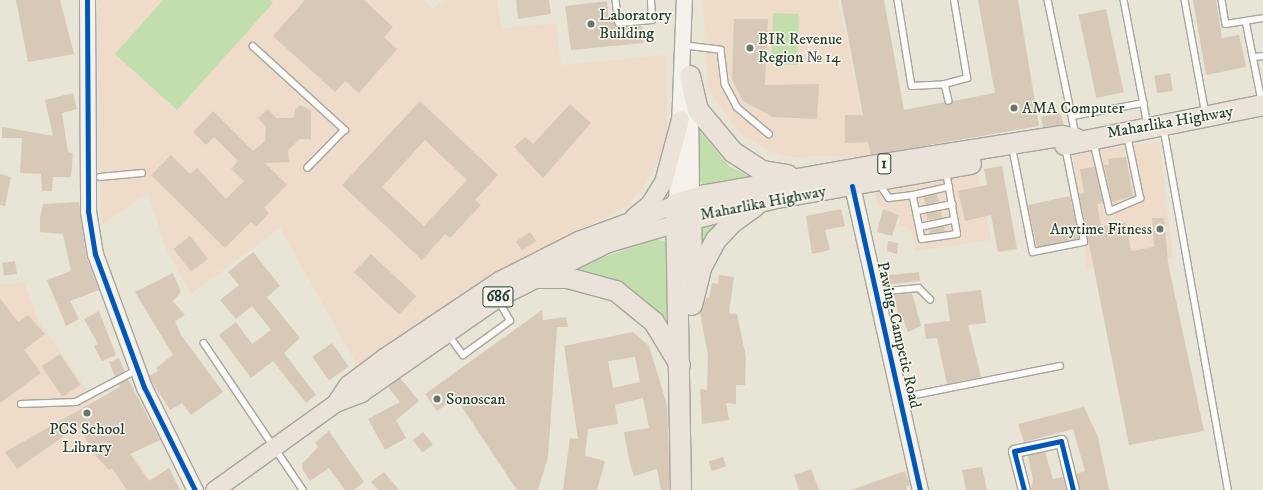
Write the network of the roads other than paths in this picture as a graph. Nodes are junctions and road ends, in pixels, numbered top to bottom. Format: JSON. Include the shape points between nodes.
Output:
{"nodes":[{"id":1,"x":87,"y":0,"type":"edge"},
{"id":2,"x":616,"y":0,"type":"edge"},
{"id":3,"x":651,"y":0,"type":"edge"},
{"id":4,"x":898,"y":0,"type":"edge"},
{"id":5,"x":954,"y":0,"type":"edge"},
{"id":6,"x":1048,"y":0,"type":"edge"},
{"id":7,"x":1124,"y":0,"type":"edge"},
{"id":8,"x":1185,"y":0,"type":"edge"},
{"id":9,"x":1222,"y":0,"type":"edge"},
{"id":10,"x":685,"y":7,"type":"edge"},
{"id":11,"x":1263,"y":18,"type":"edge"},
{"id":12,"x":1246,"y":21,"type":"junction"},
{"id":13,"x":253,"y":46,"type":"dead end"},
{"id":14,"x":690,"y":46,"type":"junction"},
{"id":15,"x":1263,"y":56,"type":"edge"},
{"id":16,"x":1254,"y":57,"type":"junction"},
{"id":17,"x":690,"y":76,"type":"junction"},
{"id":18,"x":945,"y":84,"type":"junction"},
{"id":19,"x":949,"y":101,"type":"dead end"},
{"id":20,"x":1144,"y":103,"type":"junction"},
{"id":21,"x":1263,"y":105,"type":"edge"},
{"id":22,"x":1073,"y":116,"type":"junction"},
{"id":23,"x":1207,"y":116,"type":"junction"},
{"id":24,"x":680,"y":119,"type":"junction"},
{"id":25,"x":1156,"y":126,"type":"junction"},
{"id":26,"x":1126,"y":130,"type":"junction"},
{"id":27,"x":769,"y":134,"type":"dead end"},
{"id":28,"x":1078,"y":140,"type":"junction"},
{"id":29,"x":1014,"y":155,"type":"junction"},
{"id":30,"x":308,"y":168,"type":"dead end"},
{"id":31,"x":142,"y":172,"type":"dead end"},
{"id":32,"x":100,"y":177,"type":"dead end"},
{"id":33,"x":804,"y":177,"type":"junction"},
{"id":34,"x":947,"y":178,"type":"junction"},
{"id":35,"x":878,"y":181,"type":"junction"},
{"id":36,"x":852,"y":186,"type":"junction"},
{"id":37,"x":913,"y":195,"type":"junction"},
{"id":38,"x":772,"y":199,"type":"junction"},
{"id":39,"x":952,"y":204,"type":"junction"},
{"id":40,"x":684,"y":211,"type":"junction"},
{"id":41,"x":917,"y":211,"type":"junction"},
{"id":42,"x":954,"y":220,"type":"junction"},
{"id":43,"x":626,"y":222,"type":"junction"},
{"id":44,"x":920,"y":227,"type":"junction"},
{"id":45,"x":535,"y":278,"type":"junction"},
{"id":46,"x":876,"y":292,"type":"junction"},
{"id":47,"x":497,"y":298,"type":"junction"},
{"id":48,"x":930,"y":299,"type":"dead end"},
{"id":49,"x":692,"y":305,"type":"junction"},
{"id":50,"x":446,"y":331,"type":"junction"},
{"id":51,"x":204,"y":343,"type":"dead end"},
{"id":52,"x":1060,"y":366,"type":"dead end"},
{"id":53,"x":681,"y":368,"type":"junction"},
{"id":54,"x":138,"y":370,"type":"junction"},
{"id":55,"x":900,"y":398,"type":"junction"},
{"id":56,"x":335,"y":403,"type":"junction"},
{"id":57,"x":21,"y":404,"type":"dead end"},
{"id":58,"x":276,"y":447,"type":"junction"},
{"id":59,"x":195,"y":490,"type":"edge"},
{"id":60,"x":214,"y":490,"type":"edge"},
{"id":61,"x":303,"y":490,"type":"edge"},
{"id":62,"x":681,"y":490,"type":"edge"},
{"id":63,"x":690,"y":490,"type":"edge"},
{"id":64,"x":920,"y":490,"type":"edge"},
{"id":65,"x":1024,"y":490,"type":"edge"},
{"id":66,"x":1073,"y":490,"type":"edge"},
{"id":67,"x":1228,"y":490,"type":"edge"}],
"edges":[{"from":1,"to":54,"type":"street","via":[[88,211],[95,254]]},
{"from":2,"to":3,"type":"lane","via":[[618,23],[652,20]]},
{"from":4,"to":18,"type":"lane","via":[[911,86]]},
{"from":5,"to":18,"type":"lane","via":[[967,78]]},
{"from":6,"to":22,"type":"lane"},
{"from":7,"to":20,"type":"lane"},
{"from":8,"to":23,"type":"lane"},
{"from":9,"to":12,"type":"lane","via":[[1226,24]]},
{"from":10,"to":14,"type":"street","number":"686","via":[[690,18]]},
{"from":10,"to":24,"type":"street","number":"686","via":[[681,17]]},
{"from":11,"to":12,"type":"lane"},
{"from":12,"to":16,"type":"lane"},
{"from":13,"to":30,"type":"lane","via":[[345,130]]},
{"from":14,"to":17,"type":"street","number":"686"},
{"from":14,"to":27,"type":"lane","via":[[721,50],[725,84],[737,107]]},
{"from":15,"to":16,"type":"lane"},
{"from":16,"to":21,"type":"lane"},
{"from":17,"to":33,"type":"highway","via":[[698,110],[736,155],[762,171]]},
{"from":17,"to":40,"type":"street","number":"686"},
{"from":18,"to":19,"type":"lane"},
{"from":20,"to":22,"type":"lane"},
{"from":20,"to":25,"type":"lane"},
{"from":21,"to":23,"type":"highway","name":"Maharlika Highway","number":"1"},
{"from":22,"to":28,"type":"lane"},
{"from":23,"to":25,"type":"highway","name":"Maharlika Highway","number":"1"},
{"from":24,"to":40,"type":"street","number":"686"},
{"from":24,"to":43,"type":"main road","number":"686","via":[[663,182],[649,204]]},
{"from":25,"to":26,"type":"highway","name":"Maharlika Highway","number":"1"},
{"from":25,"to":67,"type":"lane"},
{"from":26,"to":28,"type":"highway","name":"Maharlika Highway","number":"1"},
{"from":26,"to":28,"type":"lane","via":[[1140,198],[1110,211]]},
{"from":28,"to":29,"type":"highway","name":"Maharlika Highway","number":"1"},
{"from":28,"to":29,"type":"lane","via":[[1084,242],[1076,244],[1033,252]]},
{"from":28,"to":33,"type":"highway","name":"Maharlika Highway","number":"1","via":[[1062,136],[959,149]]},
{"from":29,"to":34,"type":"highway","name":"Maharlika Highway","number":"1"},
{"from":31,"to":32,"type":"lane"},
{"from":33,"to":40,"type":"highway","name":"Maharlika Highway","number":"1"},
{"from":34,"to":35,"type":"highway","name":"Maharlika Highway","number":"1"},
{"from":34,"to":37,"type":"lane"},
{"from":34,"to":39,"type":"lane"},
{"from":35,"to":36,"type":"highway","name":"Maharlika Highway","number":"1"},
{"from":35,"to":37,"type":"lane","via":[[889,198]]},
{"from":36,"to":38,"type":"highway","name":"Maharlika Highway","number":"1"},
{"from":36,"to":46,"type":"street","name":"Pawing-Campetic Road"},
{"from":37,"to":41,"type":"lane"},
{"from":38,"to":40,"type":"highway","name":"Maharlika Highway","number":"1"},
{"from":38,"to":49,"type":"highway","number":"1","via":[[751,208],[716,240],[701,268]]},
{"from":39,"to":41,"type":"lane"},
{"from":39,"to":42,"type":"lane"},
{"from":40,"to":43,"type":"main road","number":"686"},
{"from":40,"to":45,"type":"main road","number":"686"},
{"from":40,"to":49,"type":"highway","name":"Maharlika Highway","number":"1"},
{"from":40,"to":53,"type":"highway"},
{"from":41,"to":44,"type":"lane"},
{"from":42,"to":44,"type":"lane"},
{"from":42,"to":44,"type":"lane","via":[[957,234],[922,239]]},
{"from":43,"to":56,"type":"main road","number":"686","via":[[536,259],[482,290],[348,384]]},
{"from":45,"to":47,"type":"main road","number":"686"},
{"from":45,"to":53,"type":"highway","number":"686","via":[[568,278],[616,291],[654,322]]},
{"from":46,"to":48,"type":"lane","via":[[919,288]]},
{"from":46,"to":55,"type":"street","name":"Pawing-Campetic Road"},
{"from":47,"to":50,"type":"main road","number":"686"},
{"from":47,"to":50,"type":"lane","via":[[510,321],[463,355]]},
{"from":49,"to":63,"type":"highway","name":"Maharlika Highway","number":"1"},
{"from":50,"to":56,"type":"main road","number":"686","via":[[361,393]]},
{"from":51,"to":58,"type":"lane"},
{"from":52,"to":55,"type":"lane"},
{"from":53,"to":62,"type":"highway"},
{"from":54,"to":57,"type":"lane","via":[[76,402]]},
{"from":54,"to":59,"type":"street"},
{"from":55,"to":64,"type":"street","name":"Pawing-Campetic Road"},
{"from":56,"to":58,"type":"main road","number":"686"},
{"from":58,"to":60,"type":"main road","number":"686"},
{"from":58,"to":61,"type":"lane"},
{"from":65,"to":66,"type":"street","via":[[1014,451],[1061,441]]}]}
